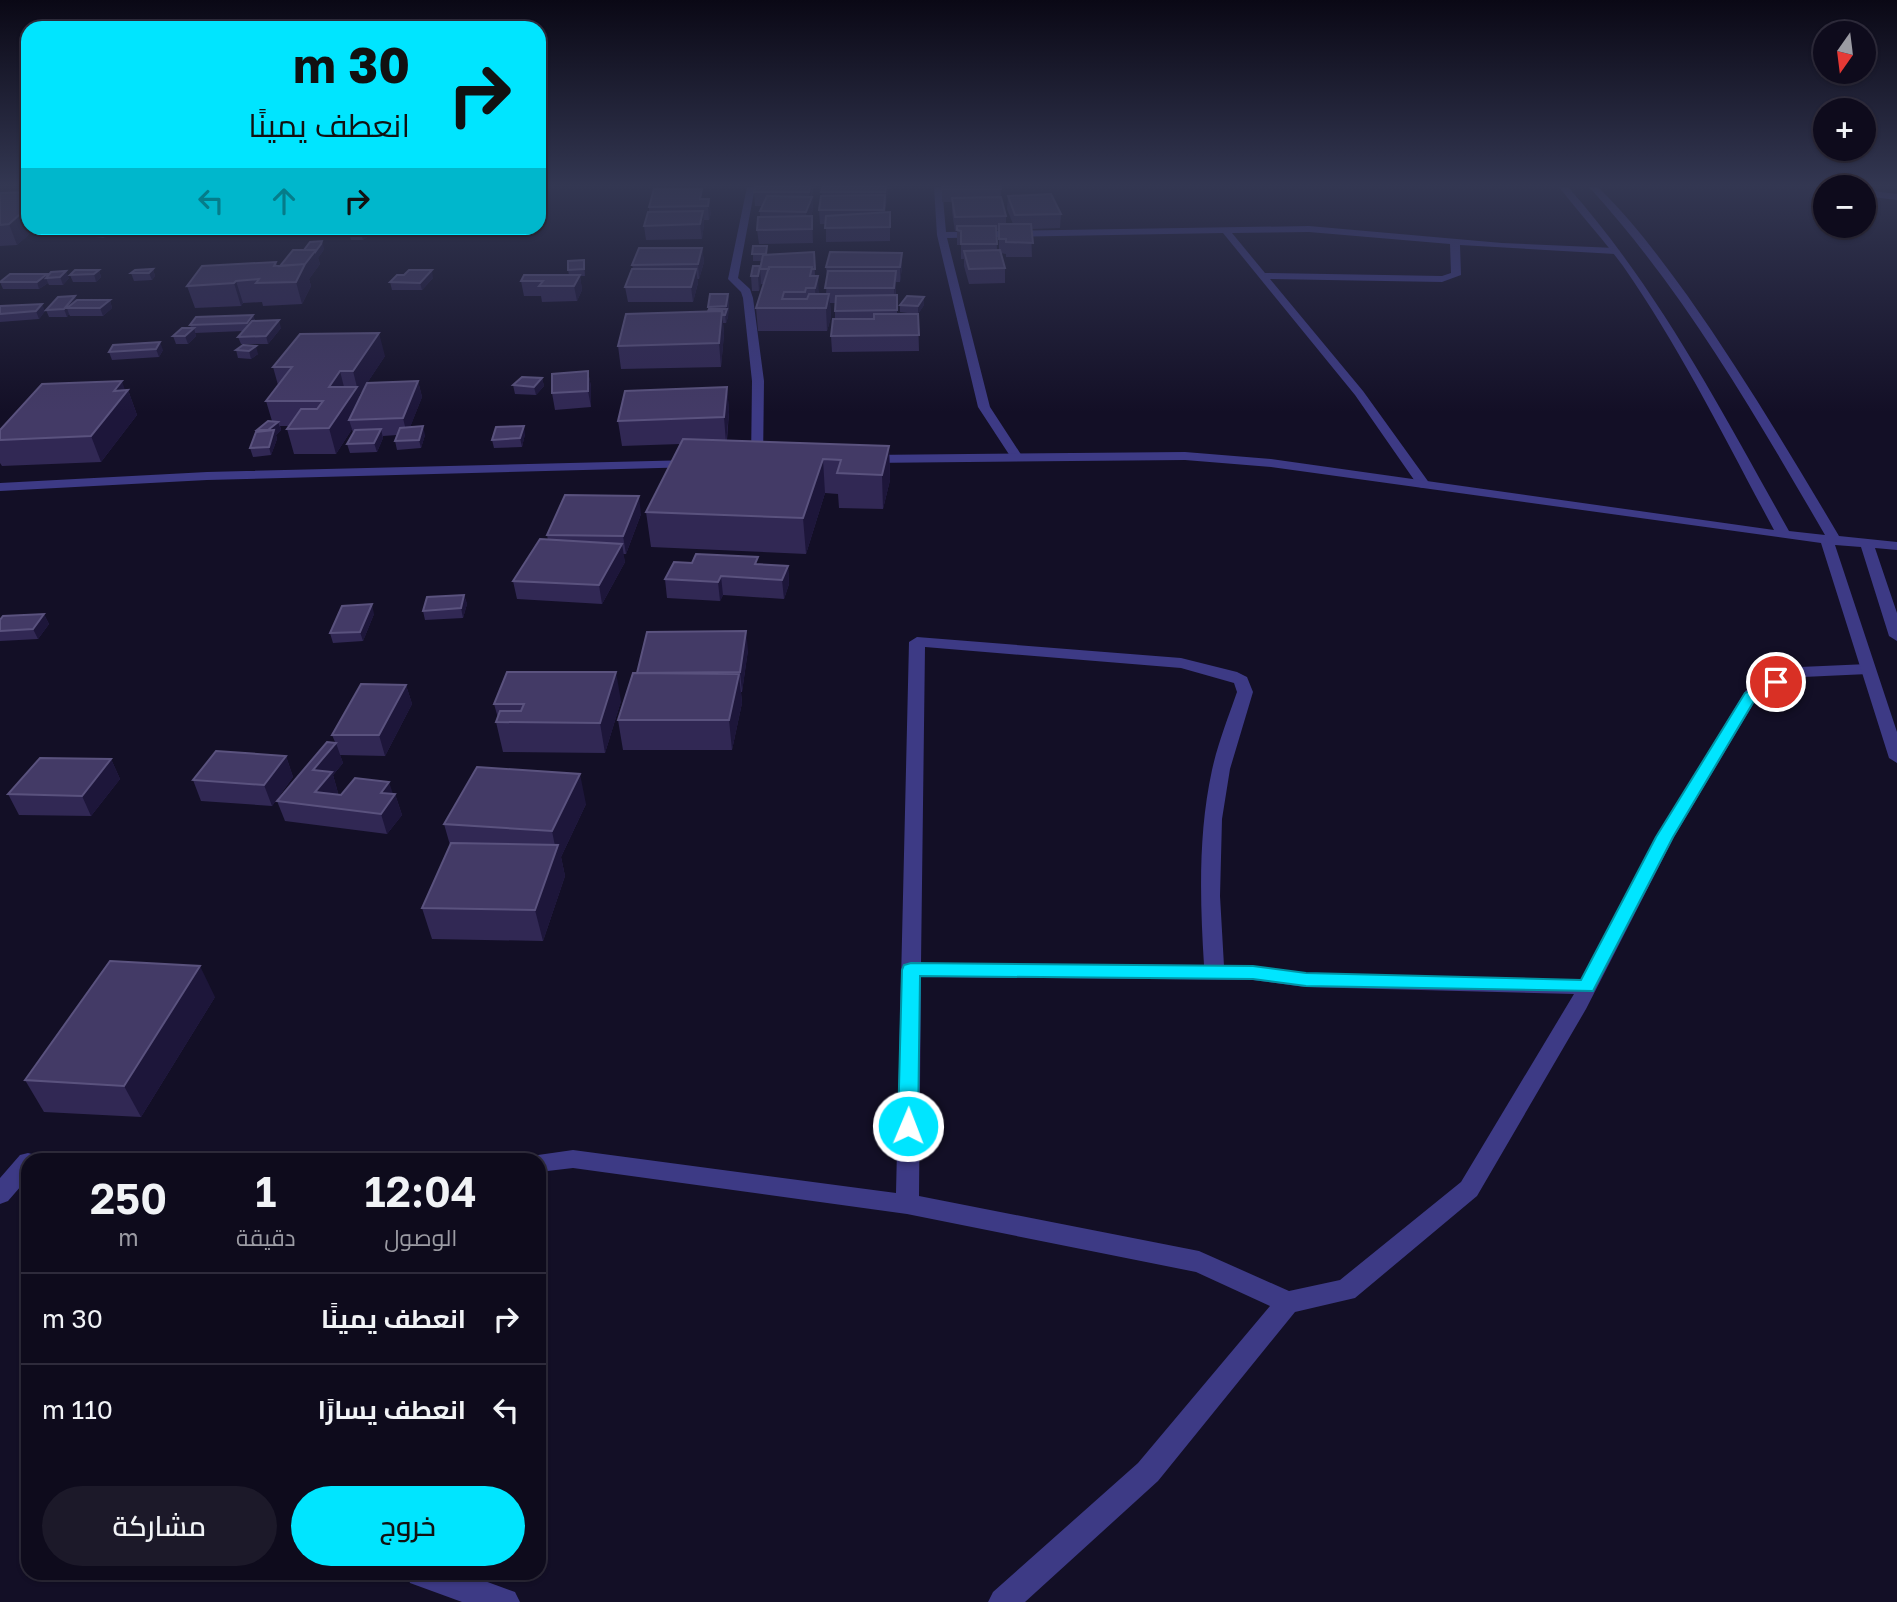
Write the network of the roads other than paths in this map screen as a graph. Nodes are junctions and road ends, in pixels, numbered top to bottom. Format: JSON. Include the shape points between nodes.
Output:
{"nodes":[{"id":1,"x":736,"y":262,"type":"edge"},
{"id":2,"x":949,"y":262,"type":"edge"},
{"id":3,"x":1250,"y":262,"type":"edge"},
{"id":4,"x":1456,"y":262,"type":"edge"},
{"id":5,"x":1622,"y":262,"type":"edge"},
{"id":6,"x":1657,"y":262,"type":"edge"},
{"id":7,"x":1262,"y":276,"type":"junction"},
{"id":8,"x":1016,"y":456,"type":"junction"},
{"id":9,"x":855,"y":460,"type":"edge"},
{"id":10,"x":756,"y":462,"type":"edge"},
{"id":11,"x":702,"y":463,"type":"edge"},
{"id":12,"x":1424,"y":484,"type":"junction"},
{"id":13,"x":0,"y":487,"type":"edge"},
{"id":14,"x":1784,"y":535,"type":"junction"},
{"id":15,"x":1831,"y":540,"type":"junction"},
{"id":16,"x":1867,"y":544,"type":"junction"},
{"id":17,"x":1897,"y":546,"type":"edge"},
{"id":18,"x":1897,"y":636,"type":"edge"},
{"id":19,"x":1868,"y":669,"type":"junction"},
{"id":20,"x":1897,"y":758,"type":"edge"},
{"id":21,"x":911,"y":970,"type":"junction"},
{"id":22,"x":1214,"y":973,"type":"junction"},
{"id":23,"x":1587,"y":987,"type":"junction"},
{"id":24,"x":546,"y":1162,"type":"edge"},
{"id":25,"x":21,"y":1170,"type":"edge"},
{"id":26,"x":0,"y":1194,"type":"edge"},
{"id":27,"x":907,"y":1204,"type":"junction"},
{"id":28,"x":1288,"y":1302,"type":"junction"},
{"id":29,"x":441,"y":1580,"type":"edge"},
{"id":30,"x":505,"y":1602,"type":"edge"},
{"id":31,"x":1003,"y":1602,"type":"edge"}],
"edges":[{"from":1,"to":10,"type":"street","via":[[733,279],[748,298],[758,381]]},
{"from":2,"to":8,"type":"street","via":[[984,407]]},
{"from":3,"to":7,"type":"street"},
{"from":4,"to":7,"type":"street","via":[[1456,275],[1442,279]]},
{"from":5,"to":14,"type":"street","via":[[1675,340]]},
{"from":6,"to":15,"type":"street","via":[[1715,341]]},
{"from":7,"to":12,"type":"street","via":[[1359,393]]},
{"from":8,"to":9,"type":"street"},
{"from":8,"to":12,"type":"street","via":[[1185,456]]},
{"from":11,"to":13,"type":"street","via":[[207,476]]},
{"from":12,"to":14,"type":"street"},
{"from":14,"to":15,"type":"street"},
{"from":15,"to":16,"type":"street"},
{"from":15,"to":19,"type":"street"},
{"from":16,"to":17,"type":"street"},
{"from":16,"to":18,"type":"street"},
{"from":19,"to":20,"type":"street"},
{"from":19,"to":23,"type":"street","via":[[1800,672],[1752,693],[1665,837]]},
{"from":21,"to":22,"type":"street"},
{"from":21,"to":22,"type":"street","via":[[916,642],[1181,663],[1241,680],[1245,692],[1222,768],[1214,817],[1210,905]]},
{"from":21,"to":27,"type":"street"},
{"from":22,"to":23,"type":"street"},
{"from":23,"to":28,"type":"street","via":[[1469,1189],[1346,1290]]},
{"from":24,"to":27,"type":"street","via":[[573,1160]]},
{"from":25,"to":26,"type":"street"},
{"from":27,"to":28,"type":"street","via":[[1199,1262]]},
{"from":28,"to":31,"type":"street","via":[[1148,1472]]},
{"from":29,"to":30,"type":"street"}]}
